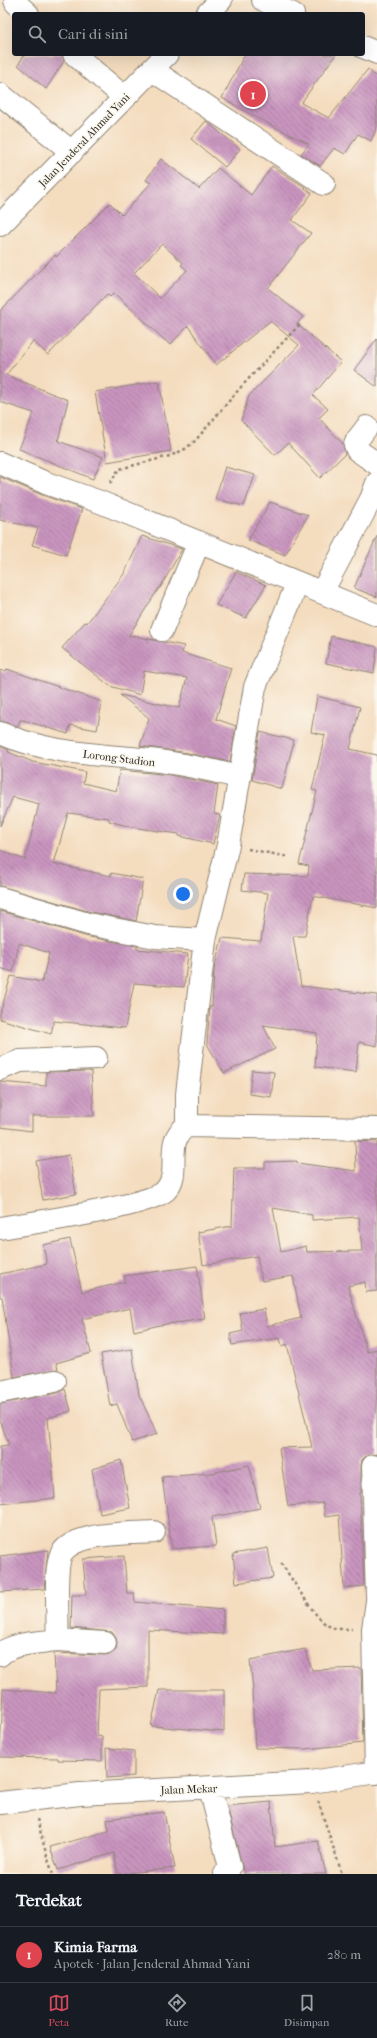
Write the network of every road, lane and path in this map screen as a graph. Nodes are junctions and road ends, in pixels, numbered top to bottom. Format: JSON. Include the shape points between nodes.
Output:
{"nodes":[{"id":1,"x":15,"y":0,"type":"edge"},
{"id":2,"x":263,"y":0,"type":"edge"},
{"id":3,"x":26,"y":12,"type":"edge"},
{"id":4,"x":289,"y":12,"type":"edge"},
{"id":5,"x":365,"y":48,"type":"edge"},
{"id":6,"x":377,"y":53,"type":"edge"},
{"id":7,"x":76,"y":56,"type":"edge"},
{"id":8,"x":165,"y":56,"type":"edge"},
{"id":9,"x":152,"y":70,"type":"junction"},
{"id":10,"x":0,"y":94,"type":"edge"},
{"id":11,"x":125,"y":98,"type":"junction"},
{"id":12,"x":72,"y":152,"type":"junction"},
{"id":13,"x":324,"y":184,"type":"dead end"},
{"id":14,"x":0,"y":225,"type":"edge"},
{"id":15,"x":301,"y":323,"type":"dead end"},
{"id":16,"x":367,"y":427,"type":"dead end"},
{"id":17,"x":0,"y":463,"type":"edge"},
{"id":18,"x":377,"y":464,"type":"edge"},
{"id":19,"x":377,"y":483,"type":"edge"},
{"id":20,"x":100,"y":502,"type":"junction"},
{"id":21,"x":199,"y":542,"type":"junction"},
{"id":22,"x":297,"y":584,"type":"junction"},
{"id":23,"x":322,"y":592,"type":"junction"},
{"id":24,"x":377,"y":615,"type":"edge"},
{"id":25,"x":162,"y":630,"type":"dead end"},
{"id":26,"x":0,"y":733,"type":"edge"},
{"id":27,"x":238,"y":777,"type":"junction"},
{"id":28,"x":228,"y":846,"type":"junction"},
{"id":29,"x":289,"y":857,"type":"dead end"},
{"id":30,"x":0,"y":898,"type":"edge"},
{"id":31,"x":205,"y":940,"type":"junction"},
{"id":32,"x":96,"y":1058,"type":"dead end"},
{"id":33,"x":0,"y":1069,"type":"edge"},
{"id":34,"x":187,"y":1126,"type":"junction"},
{"id":35,"x":377,"y":1129,"type":"edge"},
{"id":36,"x":0,"y":1228,"type":"edge"},
{"id":37,"x":55,"y":1380,"type":"dead end"},
{"id":38,"x":0,"y":1392,"type":"edge"},
{"id":39,"x":373,"y":1466,"type":"dead end"},
{"id":40,"x":154,"y":1532,"type":"dead end"},
{"id":41,"x":281,"y":1563,"type":"dead end"},
{"id":42,"x":377,"y":1596,"type":"edge"},
{"id":43,"x":377,"y":1602,"type":"edge"},
{"id":44,"x":373,"y":1629,"type":"junction"},
{"id":45,"x":57,"y":1640,"type":"junction"},
{"id":46,"x":105,"y":1643,"type":"dead end"},
{"id":47,"x":0,"y":1655,"type":"edge"},
{"id":48,"x":376,"y":1772,"type":"edge"},
{"id":49,"x":311,"y":1782,"type":"junction"},
{"id":50,"x":210,"y":1788,"type":"junction"},
{"id":51,"x":32,"y":1799,"type":"junction"},
{"id":52,"x":0,"y":1803,"type":"edge"},
{"id":53,"x":53,"y":1874,"type":"edge"},
{"id":54,"x":224,"y":1874,"type":"edge"},
{"id":55,"x":342,"y":1874,"type":"edge"}],
"edges":[{"from":1,"to":3,"type":"main road"},
{"from":2,"to":4,"type":"main road"},
{"from":5,"to":6,"type":"main road"},
{"from":7,"to":11,"type":"main road"},
{"from":8,"to":9,"type":"main road","name":"Jalan Jenderal Ahmad Yani"},
{"from":9,"to":11,"type":"main road","name":"Jalan Jenderal Ahmad Yani"},
{"from":9,"to":13,"type":"main road"},
{"from":10,"to":12,"type":"main road"},
{"from":11,"to":12,"type":"main road","name":"Jalan Jenderal Ahmad Yani"},
{"from":12,"to":14,"type":"main road","name":"Jalan Jenderal Ahmad Yani"},
{"from":15,"to":20,"type":"path","via":[[195,441],[170,456],[119,470]]},
{"from":16,"to":18,"type":"main road","via":[[355,445],[357,450]]},
{"from":17,"to":20,"type":"main road"},
{"from":19,"to":23,"type":"main road"},
{"from":20,"to":21,"type":"main road"},
{"from":21,"to":22,"type":"main road"},
{"from":21,"to":25,"type":"main road"},
{"from":22,"to":23,"type":"main road"},
{"from":22,"to":27,"type":"main road","via":[[256,687]]},
{"from":23,"to":24,"type":"main road"},
{"from":26,"to":27,"type":"main road","name":"Lorong Stadion","via":[[27,743],[57,749],[207,769]]},
{"from":27,"to":28,"type":"main road"},
{"from":28,"to":29,"type":"path"},
{"from":28,"to":31,"type":"main road"},
{"from":30,"to":31,"type":"main road","via":[[88,924],[155,937]]},
{"from":31,"to":34,"type":"main road","via":[[188,1086]]},
{"from":32,"to":33,"type":"main road","via":[[20,1061]]},
{"from":34,"to":35,"type":"main road"},
{"from":34,"to":36,"type":"main road","via":[[179,1131],[174,1141],[172,1176],[167,1189],[157,1196],[102,1211]]},
{"from":37,"to":38,"type":"main road"},
{"from":39,"to":42,"type":"main road"},
{"from":40,"to":45,"type":"main road","via":[[85,1538],[71,1544],[61,1556],[58,1571]]},
{"from":41,"to":44,"type":"path","via":[[316,1616],[327,1625],[338,1629]]},
{"from":43,"to":44,"type":"main road"},
{"from":44,"to":48,"type":"main road"},
{"from":45,"to":46,"type":"main road"},
{"from":45,"to":47,"type":"main road","via":[[5,1650]]},
{"from":48,"to":49,"type":"main road","name":"Jalan Mekar"},
{"from":49,"to":50,"type":"main road","name":"Jalan Mekar"},
{"from":49,"to":55,"type":"path"},
{"from":50,"to":51,"type":"main road","name":"Jalan Mekar","via":[[80,1794]]},
{"from":50,"to":54,"type":"main road","via":[[230,1867]]},
{"from":51,"to":52,"type":"main road","name":"Jalan Mekar"},
{"from":51,"to":53,"type":"path"}]}
